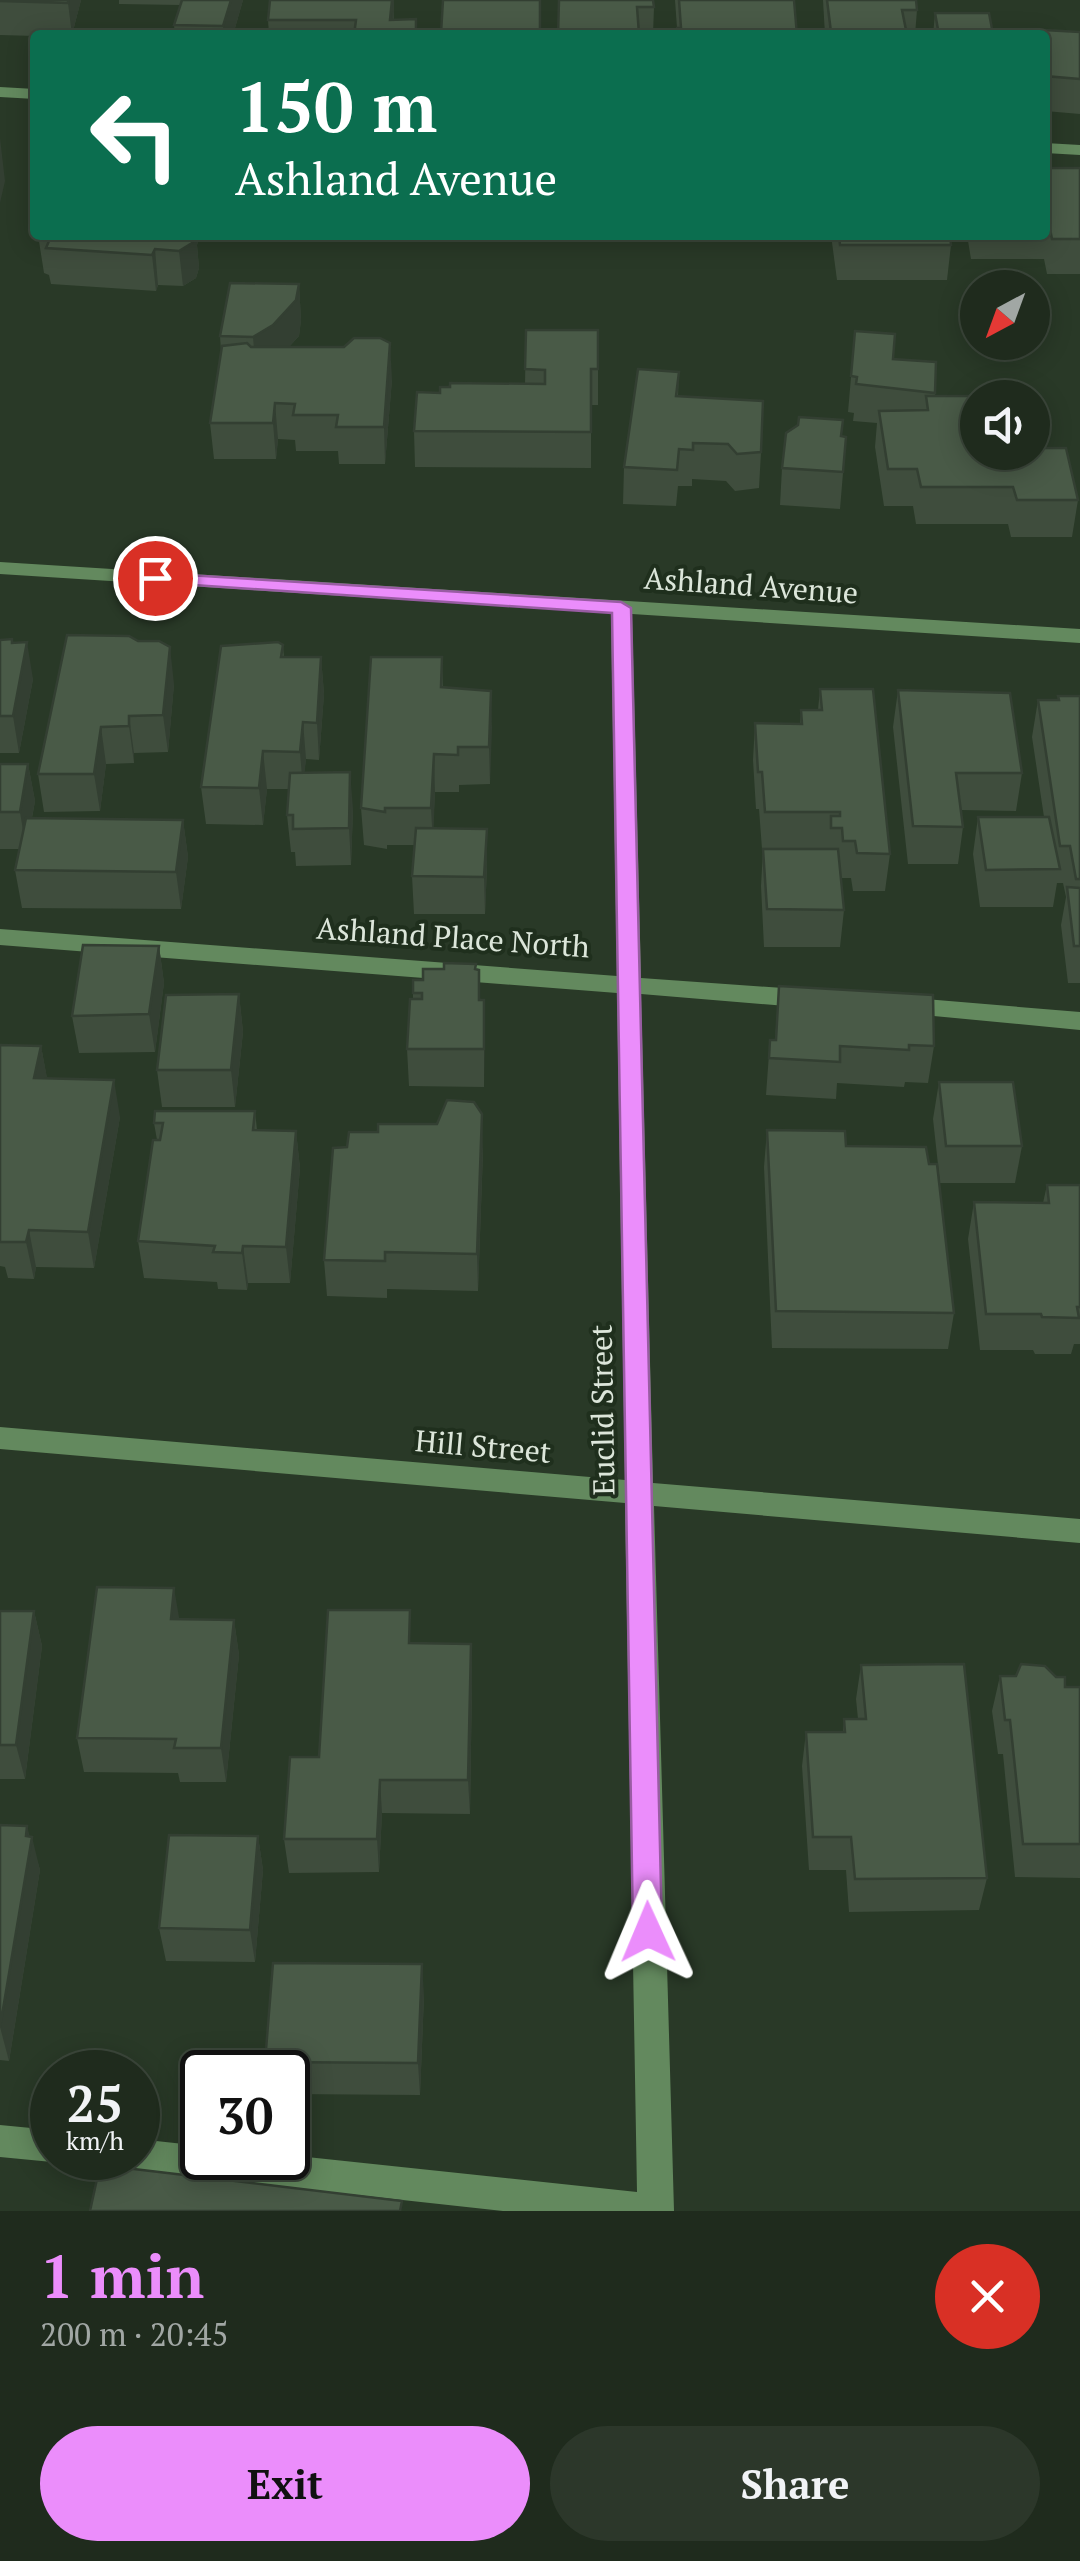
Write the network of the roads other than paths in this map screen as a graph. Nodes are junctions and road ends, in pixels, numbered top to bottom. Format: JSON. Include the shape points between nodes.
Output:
{"nodes":[{"id":1,"x":0,"y":92,"type":"edge"},
{"id":2,"x":30,"y":94,"type":"edge"},
{"id":3,"x":1050,"y":148,"type":"edge"},
{"id":4,"x":1080,"y":150,"type":"edge"},
{"id":5,"x":0,"y":568,"type":"edge"},
{"id":6,"x":621,"y":608,"type":"junction"},
{"id":7,"x":1080,"y":636,"type":"edge"},
{"id":8,"x":0,"y":937,"type":"edge"},
{"id":9,"x":626,"y":983,"type":"junction"},
{"id":10,"x":843,"y":1001,"type":"edge"},
{"id":11,"x":883,"y":1004,"type":"edge"},
{"id":12,"x":1080,"y":1021,"type":"edge"},
{"id":13,"x":0,"y":1438,"type":"edge"},
{"id":14,"x":638,"y":1494,"type":"junction"},
{"id":15,"x":1080,"y":1531,"type":"edge"},
{"id":16,"x":0,"y":2141,"type":"edge"},
{"id":17,"x":30,"y":2144,"type":"edge"},
{"id":18,"x":160,"y":2158,"type":"edge"},
{"id":19,"x":655,"y":2211,"type":"edge"}],
"edges":[{"from":1,"to":2,"type":"street"},
{"from":3,"to":4,"type":"street"},
{"from":5,"to":6,"type":"street","name":"Ashland Avenue"},
{"from":6,"to":7,"type":"street","name":"Ashland Avenue"},
{"from":6,"to":9,"type":"street","name":"Euclid Street"},
{"from":8,"to":9,"type":"street","name":"Ashland Place North"},
{"from":9,"to":10,"type":"street","name":"Ashland Place North"},
{"from":9,"to":14,"type":"street","name":"Euclid Street"},
{"from":11,"to":12,"type":"street"},
{"from":13,"to":14,"type":"street","name":"Hill Street"},
{"from":14,"to":15,"type":"street","name":"Hill Street"},
{"from":14,"to":19,"type":"street","name":"Euclid Street"},
{"from":16,"to":17,"type":"street"},
{"from":18,"to":19,"type":"street"}]}
